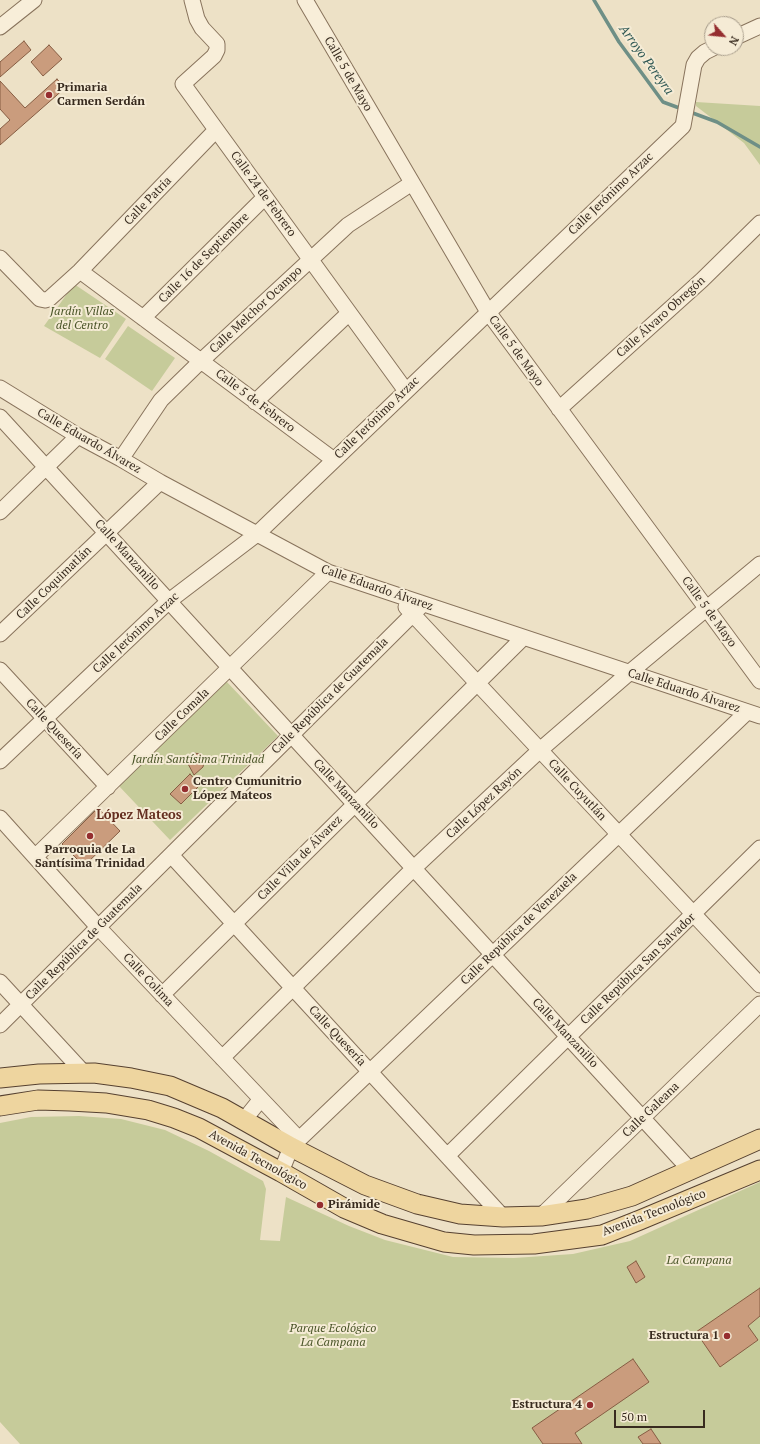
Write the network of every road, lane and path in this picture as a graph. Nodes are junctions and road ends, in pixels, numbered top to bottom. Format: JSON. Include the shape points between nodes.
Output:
{"nodes":[{"id":1,"x":192,"y":0,"type":"edge"},
{"id":2,"x":305,"y":0,"type":"edge"},
{"id":3,"x":24,"y":2,"type":"edge"},
{"id":4,"x":760,"y":26,"type":"edge"},
{"id":5,"x":0,"y":27,"type":"edge"},
{"id":6,"x":744,"y":33,"type":"edge"},
{"id":7,"x":704,"y":53,"type":"edge"},
{"id":8,"x":216,"y":130,"type":"junction"},
{"id":9,"x":412,"y":182,"type":"junction"},
{"id":10,"x":265,"y":197,"type":"junction"},
{"id":11,"x":760,"y":223,"type":"edge"},
{"id":12,"x":0,"y":258,"type":"edge"},
{"id":13,"x":310,"y":259,"type":"junction"},
{"id":14,"x":80,"y":271,"type":"junction"},
{"id":15,"x":488,"y":312,"type":"junction"},
{"id":16,"x":349,"y":313,"type":"junction"},
{"id":17,"x":143,"y":318,"type":"junction"},
{"id":18,"x":201,"y":361,"type":"junction"},
{"id":19,"x":0,"y":388,"type":"edge"},
{"id":20,"x":406,"y":391,"type":"junction"},
{"id":21,"x":255,"y":402,"type":"junction"},
{"id":22,"x":559,"y":409,"type":"junction"},
{"id":23,"x":0,"y":416,"type":"edge"},
{"id":24,"x":78,"y":436,"type":"junction"},
{"id":25,"x":121,"y":459,"type":"junction"},
{"id":26,"x":334,"y":460,"type":"junction"},
{"id":27,"x":46,"y":467,"type":"junction"},
{"id":28,"x":160,"y":482,"type":"junction"},
{"id":29,"x":0,"y":512,"type":"edge"},
{"id":30,"x":107,"y":533,"type":"junction"},
{"id":31,"x":257,"y":534,"type":"junction"},
{"id":32,"x":760,"y":564,"type":"edge"},
{"id":33,"x":328,"y":572,"type":"junction"},
{"id":34,"x":394,"y":595,"type":"joint"},
{"id":35,"x":169,"y":601,"type":"junction"},
{"id":36,"x":706,"y":608,"type":"junction"},
{"id":37,"x":418,"y":609,"type":"junction"},
{"id":38,"x":0,"y":634,"type":"edge"},
{"id":39,"x":523,"y":638,"type":"junction"},
{"id":40,"x":230,"y":668,"type":"junction"},
{"id":41,"x":0,"y":670,"type":"edge"},
{"id":42,"x":629,"y":673,"type":"junction"},
{"id":43,"x":760,"y":681,"type":"edge"},
{"id":44,"x":477,"y":683,"type":"junction"},
{"id":45,"x":754,"y":714,"type":"edge"},
{"id":46,"x":44,"y":719,"type":"junction"},
{"id":47,"x":292,"y":735,"type":"junction"},
{"id":48,"x":540,"y":750,"type":"junction"},
{"id":49,"x":0,"y":761,"type":"edge"},
{"id":50,"x":108,"y":787,"type":"junction"},
{"id":51,"x":355,"y":804,"type":"junction"},
{"id":52,"x":0,"y":818,"type":"edge"},
{"id":53,"x":619,"y":834,"type":"junction"},
{"id":54,"x":760,"y":848,"type":"edge"},
{"id":55,"x":171,"y":855,"type":"junction"},
{"id":56,"x":35,"y":857,"type":"junction"},
{"id":57,"x":414,"y":868,"type":"junction"},
{"id":58,"x":694,"y":914,"type":"junction"},
{"id":59,"x":234,"y":924,"type":"junction"},
{"id":60,"x":98,"y":927,"type":"junction"},
{"id":61,"x":493,"y":954,"type":"junction"},
{"id":62,"x":0,"y":982,"type":"edge"},
{"id":63,"x":760,"y":984,"type":"edge"},
{"id":64,"x":292,"y":988,"type":"junction"},
{"id":65,"x":162,"y":995,"type":"junction"},
{"id":66,"x":760,"y":1004,"type":"edge"},
{"id":67,"x":21,"y":1005,"type":"junction"},
{"id":68,"x":0,"y":1026,"type":"edge"},
{"id":69,"x":568,"y":1037,"type":"junction"},
{"id":70,"x":222,"y":1058,"type":"junction"},
{"id":71,"x":370,"y":1072,"type":"junction"},
{"id":72,"x":84,"y":1073,"type":"junction"},
{"id":73,"x":0,"y":1078,"type":"edge"},
{"id":74,"x":261,"y":1099,"type":"junction"},
{"id":75,"x":0,"y":1106,"type":"edge"},
{"id":76,"x":643,"y":1118,"type":"junction"},
{"id":77,"x":244,"y":1120,"type":"junction"},
{"id":78,"x":760,"y":1139,"type":"edge"},
{"id":79,"x":295,"y":1143,"type":"junction"},
{"id":80,"x":447,"y":1156,"type":"junction"},
{"id":81,"x":760,"y":1170,"type":"edge"},
{"id":82,"x":691,"y":1171,"type":"junction"},
{"id":83,"x":281,"y":1172,"type":"junction"},
{"id":84,"x":540,"y":1216,"type":"junction"},
{"id":85,"x":503,"y":1217,"type":"junction"}],
"edges":[{"from":1,"to":8,"type":"street","name":"Calle 24 de Febrero","via":[[197,19],[216,44],[217,50],[214,56],[183,84]]},
{"from":2,"to":9,"type":"street","name":"Calle 5 de Mayo"},
{"from":3,"to":5,"type":"street"},
{"from":4,"to":6,"type":"street"},
{"from":7,"to":15,"type":"street","name":"Calle Jerónimo Arzac","via":[[694,65],[683,126]]},
{"from":8,"to":10,"type":"street","name":"Calle 24 de Febrero"},
{"from":8,"to":14,"type":"street","name":"Calle Patria"},
{"from":9,"to":13,"type":"street","name":"Calle Melchor Ocampo","via":[[348,225]]},
{"from":9,"to":15,"type":"street","name":"Calle 5 de Mayo"},
{"from":10,"to":13,"type":"street","name":"Calle 24 de Febrero"},
{"from":10,"to":17,"type":"street","name":"Calle 16 de Septiembre"},
{"from":11,"to":22,"type":"street","name":"Calle Álvaro Obregón","via":[[702,280]]},
{"from":12,"to":14,"type":"street","name":"Calle Patria","via":[[40,299],[45,300]]},
{"from":13,"to":16,"type":"street","name":"Calle 24 de Febrero"},
{"from":13,"to":18,"type":"street","name":"Calle Melchor Ocampo"},
{"from":14,"to":17,"type":"street","name":"Calle 5 de Febrero"},
{"from":15,"to":20,"type":"street","name":"Calle Jerónimo Arzac"},
{"from":15,"to":22,"type":"street","name":"Calle 5 de Mayo"},
{"from":16,"to":20,"type":"street","name":"Calle 24 de Febrero"},
{"from":16,"to":21,"type":"street"},
{"from":17,"to":18,"type":"street","name":"Calle 5 de Febrero"},
{"from":18,"to":21,"type":"street","name":"Calle 5 de Febrero"},
{"from":18,"to":25,"type":"street","name":"Calle Melchor Ocampo","via":[[161,400]]},
{"from":19,"to":24,"type":"street","name":"Calle Eduardo Álvarez"},
{"from":20,"to":26,"type":"street","name":"Calle Jerónimo Arzac"},
{"from":21,"to":26,"type":"street","name":"Calle 5 de Febrero"},
{"from":22,"to":36,"type":"street","name":"Calle 5 de Mayo"},
{"from":23,"to":27,"type":"street","name":"Calle Manzanillo"},
{"from":24,"to":25,"type":"street","name":"Calle Eduardo Álvarez"},
{"from":24,"to":27,"type":"street"},
{"from":25,"to":28,"type":"street","name":"Calle Eduardo Álvarez"},
{"from":26,"to":31,"type":"street","name":"Calle Jerónimo Arzac"},
{"from":27,"to":29,"type":"street"},
{"from":27,"to":30,"type":"street","name":"Calle Manzanillo"},
{"from":28,"to":30,"type":"street","name":"Calle Coquimatlán"},
{"from":28,"to":31,"type":"street","name":"Calle Eduardo Álvarez"},
{"from":30,"to":35,"type":"street","name":"Calle Manzanillo"},
{"from":30,"to":38,"type":"street","name":"Calle Coquimatlán"},
{"from":31,"to":33,"type":"street","name":"Calle Eduardo Álvarez"},
{"from":31,"to":35,"type":"street","name":"Calle Jerónimo Arzac"},
{"from":32,"to":36,"type":"street","name":"Calle López Rayón"},
{"from":33,"to":34,"type":"street","name":"Calle Eduardo Álvarez"},
{"from":33,"to":40,"type":"street","name":"Calle Comala"},
{"from":34,"to":37,"type":"street","name":"Calle Cuyutlán"},
{"from":35,"to":40,"type":"street","name":"Calle Manzanillo"},
{"from":35,"to":46,"type":"street","name":"Calle Jerónimo Arzac"},
{"from":36,"to":42,"type":"street","name":"Calle López Rayón"},
{"from":36,"to":43,"type":"street","name":"Calle 5 de Mayo"},
{"from":37,"to":39,"type":"street","name":"Calle Eduardo Álvarez"},
{"from":37,"to":44,"type":"street","name":"Calle Cuyutlán"},
{"from":37,"to":47,"type":"street","name":"Calle República de Guatemala"},
{"from":39,"to":42,"type":"street","name":"Calle Eduardo Álvarez"},
{"from":39,"to":44,"type":"street","name":"Calle Villa de Álvarez"},
{"from":40,"to":47,"type":"street","name":"Calle Manzanillo"},
{"from":40,"to":50,"type":"street","name":"Calle Comala"},
{"from":41,"to":46,"type":"street","name":"Calle Quesería"},
{"from":42,"to":45,"type":"street","name":"Calle Eduardo Álvarez"},
{"from":42,"to":48,"type":"street","name":"Calle López Rayón"},
{"from":44,"to":48,"type":"street","name":"Calle Cuyutlán"},
{"from":44,"to":51,"type":"street","name":"Calle Villa de Álvarez"},
{"from":45,"to":53,"type":"street","name":"Calle República de Venezuela"},
{"from":46,"to":49,"type":"street","name":"Calle Jerónimo Arzac"},
{"from":46,"to":50,"type":"street","name":"Calle Quesería"},
{"from":47,"to":51,"type":"street","name":"Calle Manzanillo"},
{"from":47,"to":55,"type":"street","name":"Calle República de Guatemala"},
{"from":48,"to":53,"type":"street","name":"Calle Cuyutlán"},
{"from":48,"to":57,"type":"street","name":"Calle López Rayón"},
{"from":50,"to":56,"type":"street","name":"Calle Comala"},
{"from":51,"to":57,"type":"street","name":"Calle Manzanillo"},
{"from":51,"to":59,"type":"street","name":"Calle Villa de Álvarez"},
{"from":52,"to":56,"type":"street","name":"Calle Colima"},
{"from":53,"to":58,"type":"street","name":"Calle Cuyutlán"},
{"from":53,"to":61,"type":"street","name":"Calle República de Venezuela"},
{"from":54,"to":58,"type":"street","name":"Calle República San Salvador"},
{"from":55,"to":59,"type":"street","name":"Calle Quesería"},
{"from":55,"to":60,"type":"street","name":"Calle República de Guatemala"},
{"from":56,"to":60,"type":"street","name":"Calle Colima"},
{"from":57,"to":61,"type":"street","name":"Calle Manzanillo"},
{"from":57,"to":64,"type":"street","name":"Calle López Rayón"},
{"from":58,"to":63,"type":"street","name":"Calle Cuyutlán"},
{"from":58,"to":69,"type":"street","name":"Calle República San Salvador"},
{"from":59,"to":64,"type":"street","name":"Calle Quesería"},
{"from":59,"to":65,"type":"street","name":"Calle Villa de Álvarez"},
{"from":60,"to":65,"type":"street","name":"Calle Colima"},
{"from":60,"to":67,"type":"street","name":"Calle República de Guatemala"},
{"from":61,"to":69,"type":"street","name":"Calle Manzanillo"},
{"from":61,"to":71,"type":"street","name":"Calle República de Venezuela"},
{"from":62,"to":67,"type":"street"},
{"from":64,"to":70,"type":"street","name":"Calle López Rayón"},
{"from":64,"to":71,"type":"street","name":"Calle Quesería"},
{"from":65,"to":70,"type":"street","name":"Calle Colima"},
{"from":66,"to":76,"type":"street","name":"Calle Galeana"},
{"from":67,"to":68,"type":"street","name":"Calle República de Guatemala"},
{"from":67,"to":72,"type":"street"},
{"from":69,"to":76,"type":"street","name":"Calle Manzanillo"},
{"from":69,"to":80,"type":"street","name":"Calle República San Salvador"},
{"from":70,"to":74,"type":"street","name":"Calle Colima"},
{"from":71,"to":79,"type":"street","name":"Calle República de Venezuela"},
{"from":71,"to":80,"type":"street","name":"Calle Quesería"},
{"from":72,"to":73,"type":"main road","name":"Avenida Tecnológico"},
{"from":72,"to":77,"type":"main road","name":"Avenida Tecnológico","via":[[131,1078],[170,1086]]},
{"from":74,"to":77,"type":"street"},
{"from":74,"to":79,"type":"street","name":"Calle Colima"},
{"from":75,"to":83,"type":"main road","name":"Avenida Tecnológico","via":[[38,1100],[106,1103],[148,1110],[199,1128]]},
{"from":76,"to":82,"type":"street","name":"Calle Manzanillo"},
{"from":76,"to":84,"type":"street","name":"Calle Galeana"},
{"from":77,"to":79,"type":"main road","name":"Avenida Tecnológico"},
{"from":78,"to":82,"type":"main road","name":"Avenida Tecnológico"},
{"from":79,"to":83,"type":"street"},
{"from":79,"to":85,"type":"main road","name":"Avenida Tecnológico","via":[[365,1185],[417,1204],[460,1214]]},
{"from":80,"to":85,"type":"street","name":"Calle Quesería"},
{"from":81,"to":83,"type":"main road","name":"Avenida Tecnológico","via":[[602,1235],[534,1244],[474,1245],[444,1242],[382,1224],[344,1208]]},
{"from":82,"to":84,"type":"main road","name":"Avenida Tecnológico","via":[[632,1196],[587,1209]]},
{"from":84,"to":85,"type":"main road","name":"Avenida Tecnológico"}]}
